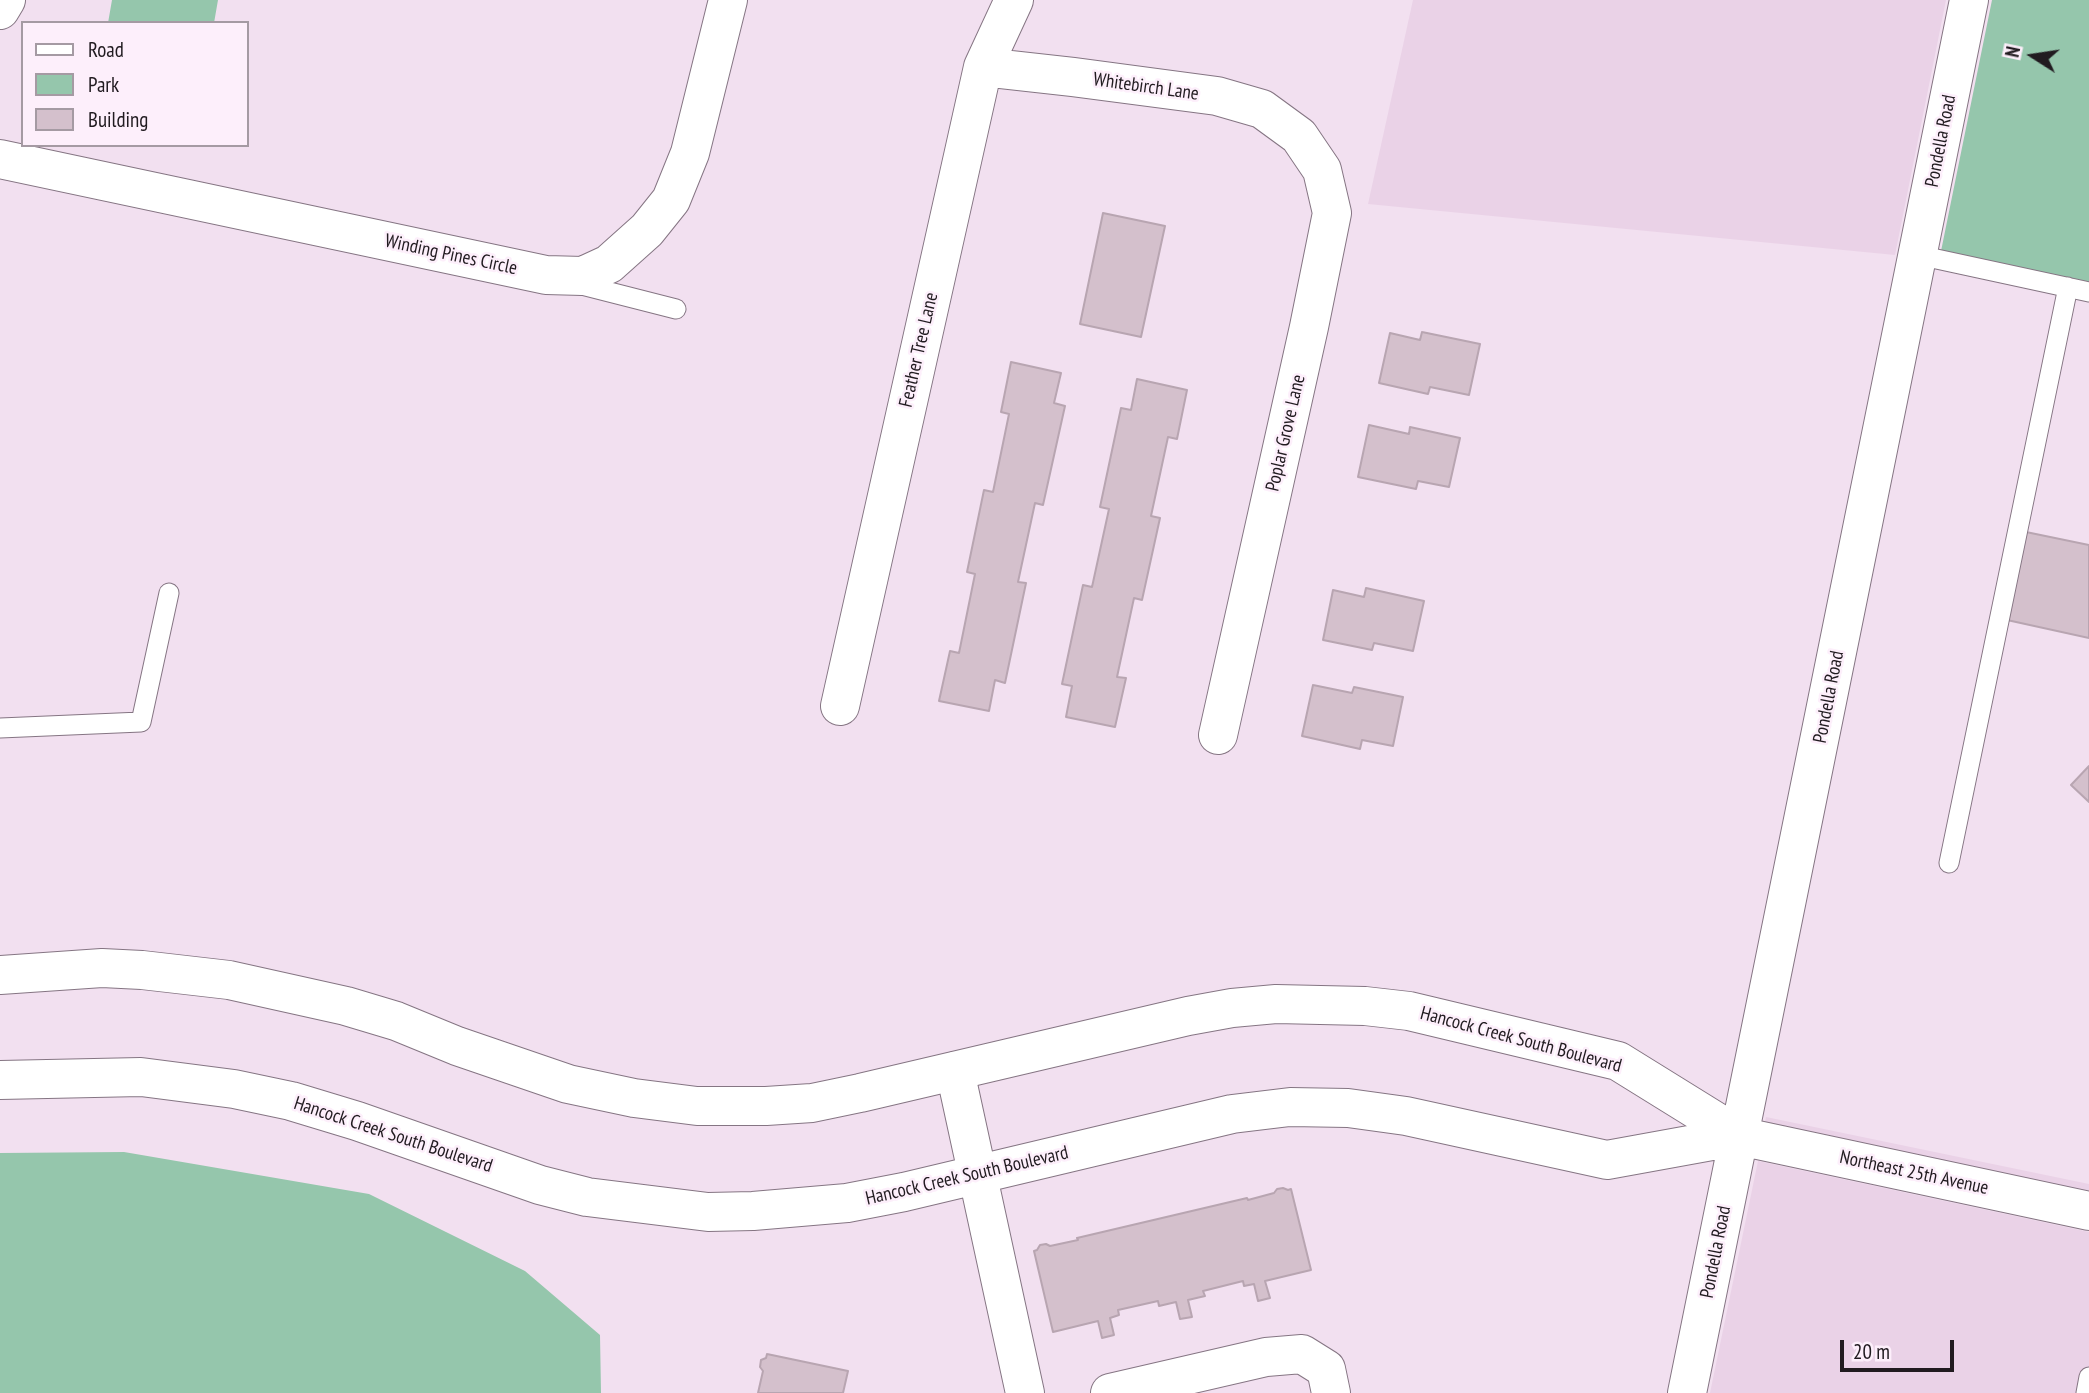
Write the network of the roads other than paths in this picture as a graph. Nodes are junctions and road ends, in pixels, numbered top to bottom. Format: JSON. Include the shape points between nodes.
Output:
{"nodes":[{"id":1,"x":6,"y":0,"type":"edge"},
{"id":2,"x":728,"y":0,"type":"edge"},
{"id":3,"x":1014,"y":0,"type":"edge"},
{"id":4,"x":1969,"y":0,"type":"edge"},
{"id":5,"x":0,"y":10,"type":"edge"},
{"id":6,"x":982,"y":67,"type":"junction"},
{"id":7,"x":1299,"y":136,"type":"joint"},
{"id":8,"x":0,"y":159,"type":"edge"},
{"id":9,"x":1918,"y":255,"type":"junction"},
{"id":10,"x":546,"y":275,"type":"junction"},
{"id":11,"x":2068,"y":287,"type":"junction"},
{"id":12,"x":2089,"y":292,"type":"edge"},
{"id":13,"x":676,"y":309,"type":"dead end"},
{"id":14,"x":169,"y":593,"type":"dead end"},
{"id":15,"x":840,"y":706,"type":"dead end"},
{"id":16,"x":0,"y":728,"type":"edge"},
{"id":17,"x":1218,"y":735,"type":"dead end"},
{"id":18,"x":1949,"y":863,"type":"dead end"},
{"id":19,"x":0,"y":975,"type":"edge"},
{"id":20,"x":955,"y":1071,"type":"junction"},
{"id":21,"x":0,"y":1080,"type":"edge"},
{"id":22,"x":1739,"y":1136,"type":"junction"},
{"id":23,"x":978,"y":1174,"type":"junction"},
{"id":24,"x":2089,"y":1211,"type":"edge"},
{"id":25,"x":2089,"y":1377,"type":"edge"},
{"id":26,"x":1026,"y":1393,"type":"edge"},
{"id":27,"x":1110,"y":1393,"type":"edge"},
{"id":28,"x":1331,"y":1393,"type":"edge"},
{"id":29,"x":1687,"y":1393,"type":"edge"},
{"id":30,"x":2086,"y":1393,"type":"edge"}],
"edges":[{"from":1,"to":5,"type":"street"},
{"from":2,"to":10,"type":"street","name":"Winding Pines Circle","via":[[690,153],[671,200],[648,230],[609,264],[583,276]]},
{"from":3,"to":6,"type":"street","name":"Feather Tree Lane"},
{"from":4,"to":9,"type":"street","name":"Pondella Road"},
{"from":6,"to":7,"type":"street","name":"Whitebirch Lane","via":[[1217,96],[1262,109]]},
{"from":6,"to":15,"type":"street","name":"Feather Tree Lane"},
{"from":7,"to":17,"type":"street","name":"Poplar Grove Lane","via":[[1322,170],[1332,213]]},
{"from":8,"to":10,"type":"street","name":"Winding Pines Circle"},
{"from":9,"to":11,"type":"lane"},
{"from":9,"to":22,"type":"street","name":"Pondella Road"},
{"from":10,"to":13,"type":"lane"},
{"from":11,"to":12,"type":"lane"},
{"from":11,"to":18,"type":"lane"},
{"from":14,"to":16,"type":"lane","via":[[141,722]]},
{"from":19,"to":20,"type":"street","name":"Hancock Creek South Boulevard","via":[[102,968],[229,980],[396,1021],[568,1084],[697,1106],[812,1103]]},
{"from":20,"to":22,"type":"street","name":"Hancock Creek South Boulevard","via":[[1232,1008],[1276,1003],[1365,1006],[1409,1011],[1618,1061]]},
{"from":20,"to":23,"type":"street"},
{"from":21,"to":23,"type":"street","name":"Hancock Creek South Boulevard","via":[[141,1077],[234,1089],[357,1121],[540,1185],[587,1197],[708,1212],[848,1203]]},
{"from":22,"to":23,"type":"street","name":"Hancock Creek South Boulevard","via":[[1607,1160],[1406,1116],[1290,1107],[1231,1114]]},
{"from":22,"to":24,"type":"street","name":"Northeast 25th Avenue"},
{"from":22,"to":29,"type":"street","name":"Pondella Road"},
{"from":23,"to":26,"type":"street"},
{"from":25,"to":30,"type":"lane"},
{"from":27,"to":28,"type":"street","via":[[1266,1357],[1303,1354],[1326,1368]]}]}
